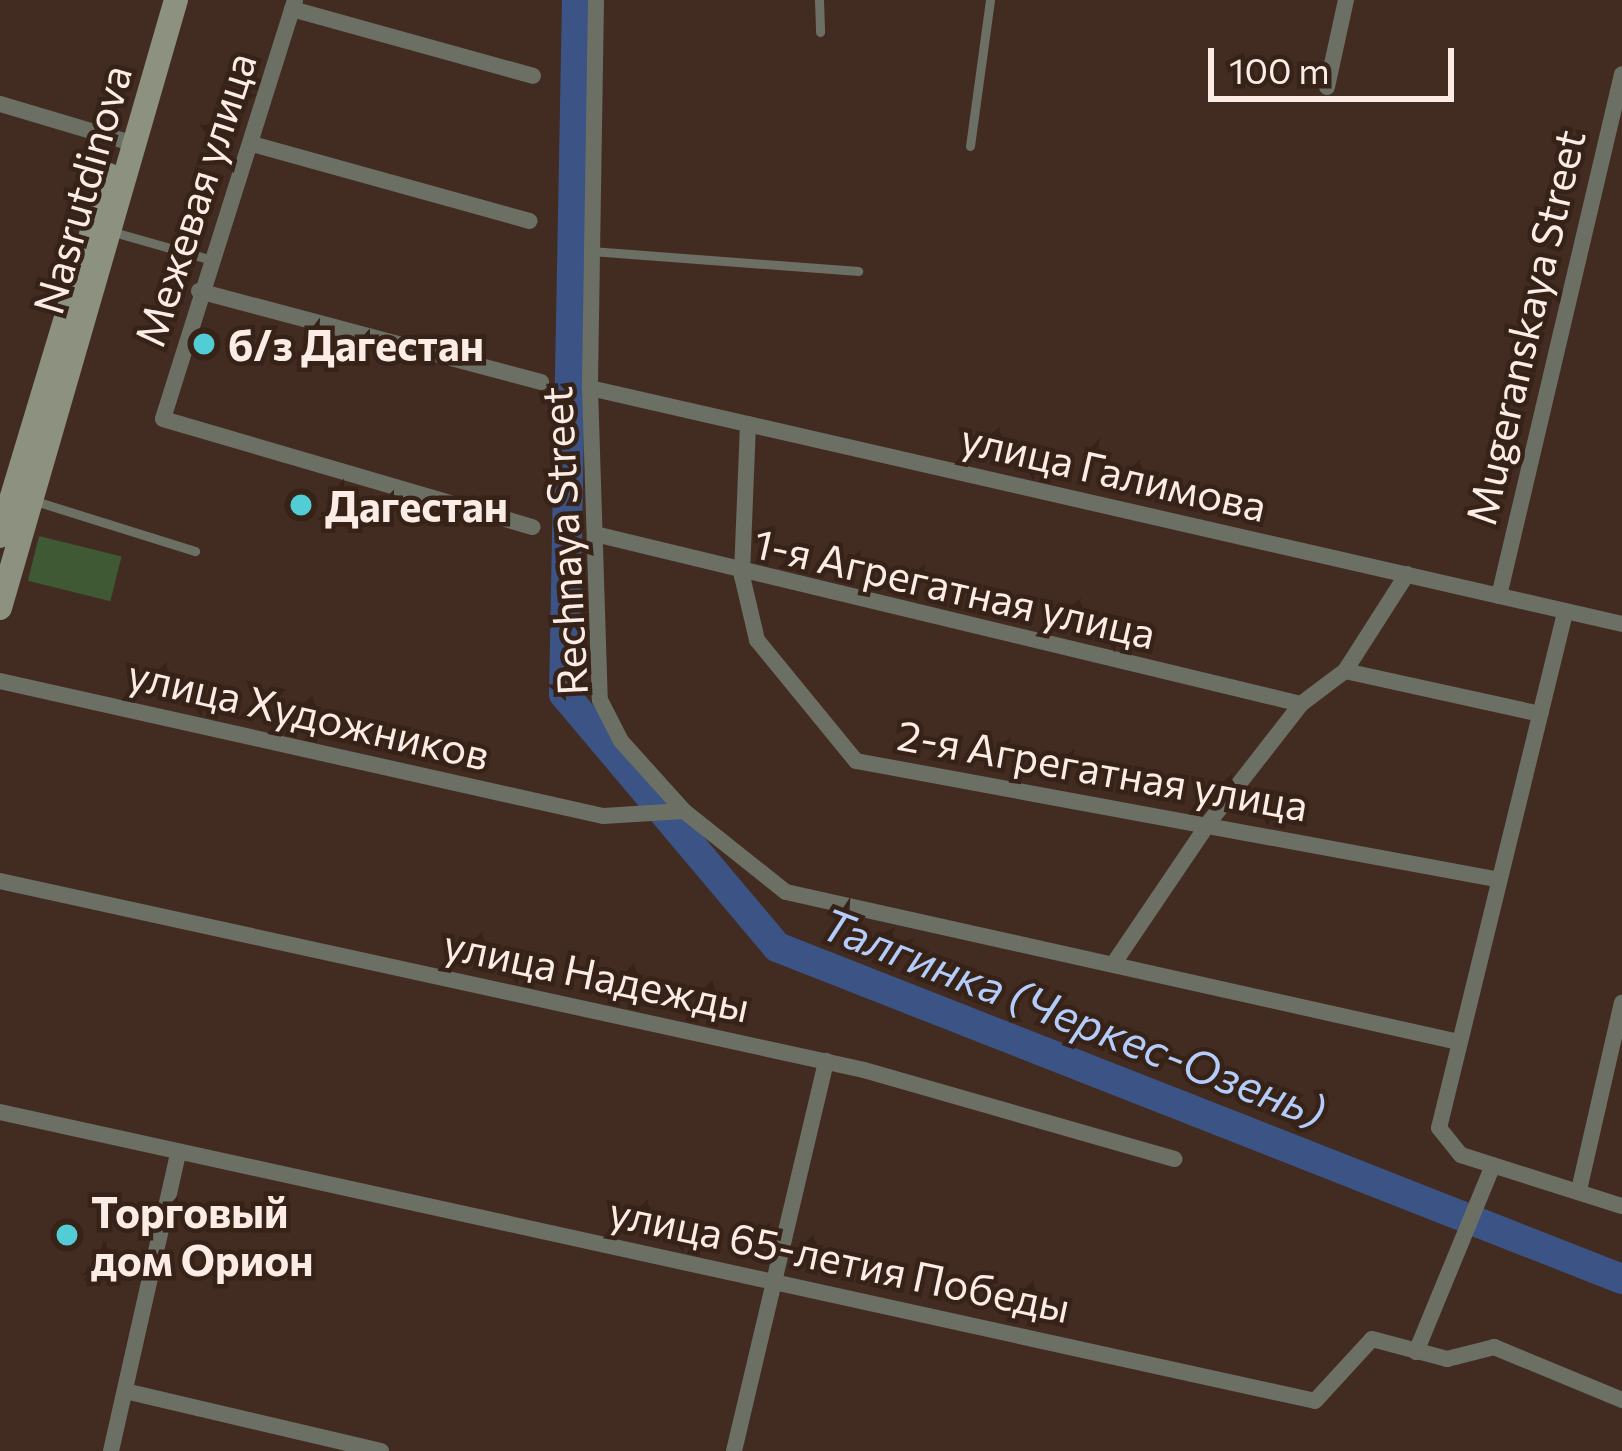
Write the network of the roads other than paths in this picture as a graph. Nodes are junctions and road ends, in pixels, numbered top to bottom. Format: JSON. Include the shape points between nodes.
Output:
{"nodes":[{"id":1,"x":161,"y":0,"type":"edge"},
{"id":2,"x":176,"y":0,"type":"edge"},
{"id":3,"x":596,"y":0,"type":"edge"},
{"id":4,"x":819,"y":0,"type":"edge"},
{"id":5,"x":990,"y":0,"type":"edge"},
{"id":6,"x":1346,"y":0,"type":"edge"},
{"id":7,"x":293,"y":4,"type":"edge"},
{"id":8,"x":820,"y":32,"type":"dead end"},
{"id":9,"x":1622,"y":74,"type":"edge"},
{"id":10,"x":533,"y":76,"type":"dead end"},
{"id":11,"x":1328,"y":87,"type":"dead end"},
{"id":12,"x":0,"y":104,"type":"edge"},
{"id":13,"x":127,"y":142,"type":"junction"},
{"id":14,"x":252,"y":144,"type":"junction"},
{"id":15,"x":970,"y":146,"type":"dead end"},
{"id":16,"x":529,"y":221,"type":"dead end"},
{"id":17,"x":110,"y":231,"type":"junction"},
{"id":18,"x":591,"y":251,"type":"junction"},
{"id":19,"x":208,"y":259,"type":"junction"},
{"id":20,"x":858,"y":272,"type":"dead end"},
{"id":21,"x":199,"y":291,"type":"junction"},
{"id":22,"x":541,"y":382,"type":"dead end"},
{"id":23,"x":590,"y":388,"type":"junction"},
{"id":24,"x":748,"y":424,"type":"junction"},
{"id":25,"x":32,"y":500,"type":"junction"},
{"id":26,"x":533,"y":526,"type":"dead end"},
{"id":27,"x":595,"y":534,"type":"junction"},
{"id":28,"x":0,"y":536,"type":"edge"},
{"id":29,"x":194,"y":551,"type":"dead end"},
{"id":30,"x":1407,"y":574,"type":"junction"},
{"id":31,"x":742,"y":576,"type":"junction"},
{"id":32,"x":1498,"y":596,"type":"junction"},
{"id":33,"x":0,"y":608,"type":"edge"},
{"id":34,"x":1565,"y":613,"type":"junction"},
{"id":35,"x":1622,"y":624,"type":"edge"},
{"id":36,"x":1345,"y":671,"type":"junction"},
{"id":37,"x":0,"y":681,"type":"edge"},
{"id":38,"x":1301,"y":704,"type":"junction"},
{"id":39,"x":1540,"y":714,"type":"junction"},
{"id":40,"x":684,"y":811,"type":"junction"},
{"id":41,"x":1210,"y":820,"type":"junction"},
{"id":42,"x":1495,"y":879,"type":"junction"},
{"id":43,"x":0,"y":880,"type":"edge"},
{"id":44,"x":1116,"y":960,"type":"junction"},
{"id":45,"x":1622,"y":1003,"type":"edge"},
{"id":46,"x":1454,"y":1041,"type":"junction"},
{"id":47,"x":826,"y":1061,"type":"junction"},
{"id":48,"x":0,"y":1112,"type":"edge"},
{"id":49,"x":178,"y":1153,"type":"junction"},
{"id":50,"x":1174,"y":1160,"type":"dead end"},
{"id":51,"x":1493,"y":1165,"type":"junction"},
{"id":52,"x":1579,"y":1190,"type":"junction"},
{"id":53,"x":1622,"y":1206,"type":"edge"},
{"id":54,"x":776,"y":1278,"type":"junction"},
{"id":55,"x":1416,"y":1352,"type":"junction"},
{"id":56,"x":125,"y":1391,"type":"junction"},
{"id":57,"x":1622,"y":1400,"type":"edge"},
{"id":58,"x":111,"y":1451,"type":"edge"},
{"id":59,"x":381,"y":1451,"type":"edge"},
{"id":60,"x":734,"y":1451,"type":"edge"}],
"edges":[{"from":1,"to":13,"type":"main road","name":"Nasrutdinova"},
{"from":2,"to":13,"type":"main road","name":"Nasrutdinova"},
{"from":3,"to":18,"type":"street","name":"Rechnaya Street"},
{"from":4,"to":8,"type":"lane"},
{"from":5,"to":15,"type":"lane"},
{"from":6,"to":11,"type":"street"},
{"from":7,"to":10,"type":"street"},
{"from":7,"to":14,"type":"street","name":"Межевая улица"},
{"from":9,"to":32,"type":"street","name":"Mugeranskaya Street"},
{"from":12,"to":13,"type":"street"},
{"from":13,"to":17,"type":"main road","name":"Nasrutdinova"},
{"from":13,"to":28,"type":"main road","name":"Nasrutdinova"},
{"from":14,"to":16,"type":"street"},
{"from":14,"to":19,"type":"street","name":"Межевая улица"},
{"from":17,"to":19,"type":"lane"},
{"from":17,"to":25,"type":"main road","name":"Nasrutdinova"},
{"from":18,"to":20,"type":"lane"},
{"from":18,"to":23,"type":"street","name":"Rechnaya Street"},
{"from":19,"to":21,"type":"street","name":"Межевая улица"},
{"from":21,"to":22,"type":"street"},
{"from":21,"to":26,"type":"street","name":"Межевая улица","via":[[163,419]]},
{"from":23,"to":24,"type":"street","name":"улица Галимова"},
{"from":23,"to":27,"type":"street","name":"Rechnaya Street"},
{"from":24,"to":30,"type":"street","name":"улица Галимова"},
{"from":24,"to":31,"type":"street","name":"2-я Агрегатная улица"},
{"from":25,"to":29,"type":"lane"},
{"from":25,"to":33,"type":"main road","name":"Nasrutdinova"},
{"from":27,"to":31,"type":"street","name":"1-я Агрегатная улица"},
{"from":27,"to":40,"type":"street","name":"Rechnaya Street","via":[[600,700]]},
{"from":30,"to":32,"type":"street","name":"улица Галимова"},
{"from":30,"to":36,"type":"street"},
{"from":31,"to":38,"type":"street","name":"1-я Агрегатная улица"},
{"from":31,"to":41,"type":"street","name":"2-я Агрегатная улица","via":[[757,640],[856,761]]},
{"from":32,"to":34,"type":"street","name":"улица Галимова"},
{"from":34,"to":35,"type":"street","name":"улица Галимова"},
{"from":34,"to":39,"type":"street"},
{"from":36,"to":38,"type":"street"},
{"from":36,"to":39,"type":"street"},
{"from":37,"to":40,"type":"street","name":"улица Художников","via":[[603,816]]},
{"from":38,"to":41,"type":"street"},
{"from":39,"to":42,"type":"street"},
{"from":40,"to":44,"type":"street","name":"Rechnaya Street","via":[[786,892]]},
{"from":41,"to":42,"type":"street","name":"2-я Агрегатная улица"},
{"from":41,"to":44,"type":"street"},
{"from":42,"to":46,"type":"street"},
{"from":43,"to":47,"type":"street","name":"улица Надежды"},
{"from":44,"to":46,"type":"street","name":"Rechnaya Street"},
{"from":45,"to":52,"type":"street"},
{"from":46,"to":51,"type":"street","via":[[1439,1128],[1461,1155]]},
{"from":47,"to":50,"type":"street","name":"улица Надежды"},
{"from":47,"to":54,"type":"street"},
{"from":48,"to":49,"type":"street","name":"улица 65-летия Победы"},
{"from":49,"to":54,"type":"street","name":"улица 65-летия Победы"},
{"from":49,"to":56,"type":"street"},
{"from":51,"to":52,"type":"street"},
{"from":51,"to":55,"type":"street","via":[[1463,1255]]},
{"from":52,"to":53,"type":"street"},
{"from":54,"to":55,"type":"street","name":"улица 65-летия Победы","via":[[1315,1401],[1340,1384],[1363,1341]]},
{"from":54,"to":60,"type":"street"},
{"from":55,"to":57,"type":"street","name":"улица 65-летия Победы","via":[[1460,1358],[1494,1347]]},
{"from":56,"to":58,"type":"street"},
{"from":56,"to":59,"type":"street"}]}
